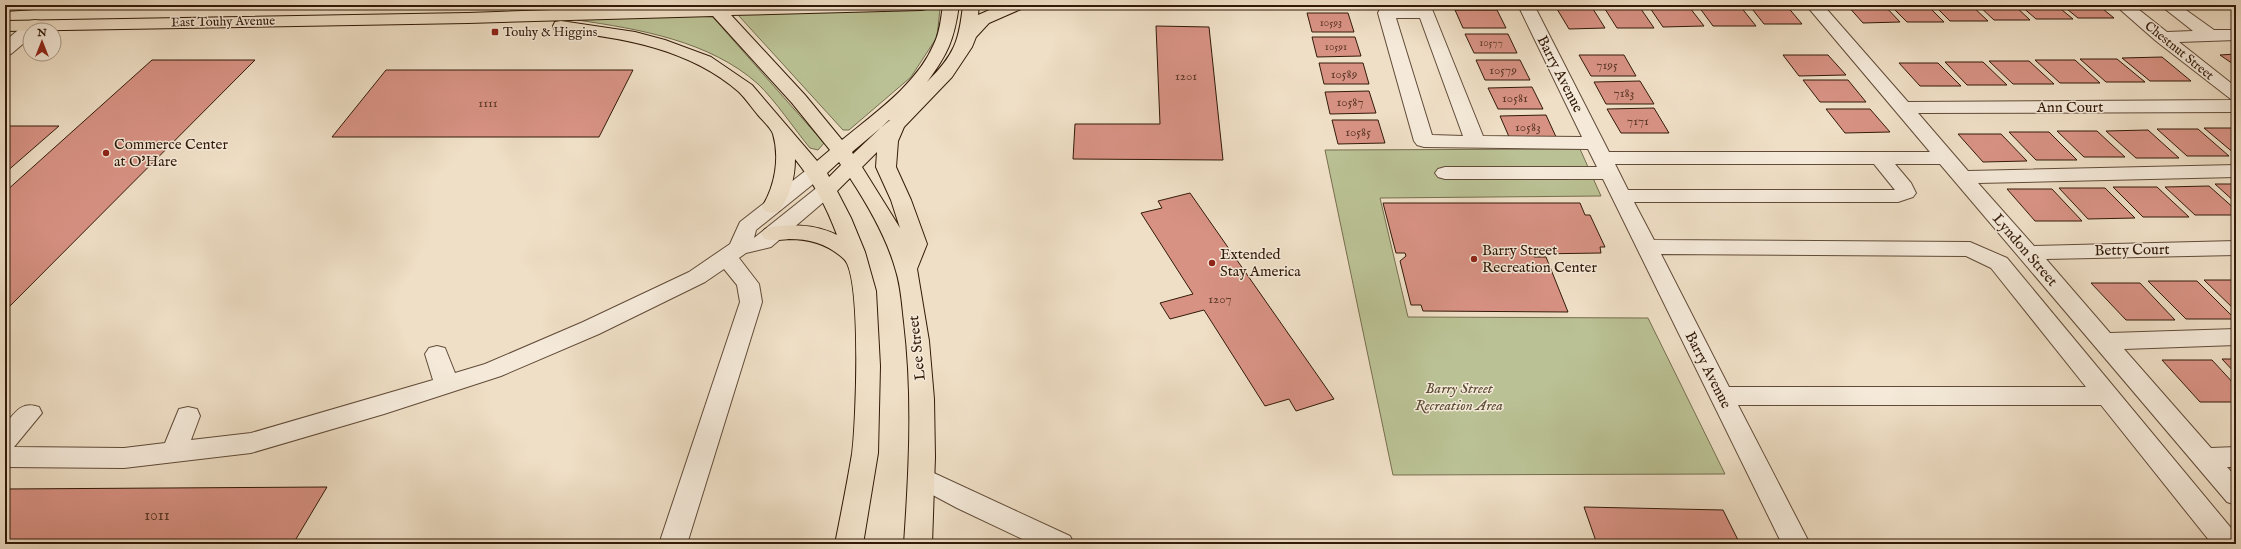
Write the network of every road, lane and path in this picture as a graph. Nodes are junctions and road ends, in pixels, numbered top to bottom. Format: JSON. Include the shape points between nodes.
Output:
{"nodes":[{"id":1,"x":29,"y":5,"type":"edge"},
{"id":2,"x":921,"y":5,"type":"edge"},
{"id":3,"x":951,"y":5,"type":"edge"},
{"id":4,"x":971,"y":5,"type":"edge"},
{"id":5,"x":1015,"y":5,"type":"edge"},
{"id":6,"x":1526,"y":5,"type":"edge"},
{"id":7,"x":1814,"y":5,"type":"edge"},
{"id":8,"x":2123,"y":5,"type":"edge"},
{"id":9,"x":2168,"y":5,"type":"edge"},
{"id":10,"x":5,"y":6,"type":"edge"},
{"id":11,"x":712,"y":8,"type":"edge"},
{"id":12,"x":468,"y":18,"type":"junction"},
{"id":13,"x":22,"y":25,"type":"edge"},
{"id":14,"x":62,"y":25,"type":"edge"},
{"id":15,"x":5,"y":26,"type":"edge"},
{"id":16,"x":968,"y":35,"type":"junction"},
{"id":17,"x":2236,"y":35,"type":"edge"},
{"id":18,"x":22,"y":36,"type":"edge"},
{"id":19,"x":2211,"y":36,"type":"junction"},
{"id":20,"x":2162,"y":37,"type":"junction"},
{"id":21,"x":5,"y":50,"type":"edge"},
{"id":22,"x":2236,"y":96,"type":"edge"},
{"id":23,"x":2236,"y":106,"type":"edge"},
{"id":24,"x":1903,"y":108,"type":"junction"},
{"id":25,"x":896,"y":124,"type":"junction"},
{"id":26,"x":782,"y":130,"type":"junction"},
{"id":27,"x":1475,"y":141,"type":"junction"},
{"id":28,"x":846,"y":158,"type":"junction"},
{"id":29,"x":1602,"y":158,"type":"junction"},
{"id":30,"x":1880,"y":158,"type":"junction"},
{"id":31,"x":1946,"y":158,"type":"junction"},
{"id":32,"x":2236,"y":171,"type":"edge"},
{"id":33,"x":1445,"y":173,"type":"dead end"},
{"id":34,"x":1962,"y":177,"type":"junction"},
{"id":35,"x":821,"y":181,"type":"junction"},
{"id":36,"x":1621,"y":196,"type":"junction"},
{"id":37,"x":772,"y":207,"type":"junction"},
{"id":38,"x":772,"y":234,"type":"junction"},
{"id":39,"x":1646,"y":247,"type":"junction"},
{"id":40,"x":2236,"y":248,"type":"edge"},
{"id":41,"x":733,"y":252,"type":"junction"},
{"id":42,"x":2027,"y":253,"type":"junction"},
{"id":43,"x":856,"y":258,"type":"junction"},
{"id":44,"x":907,"y":268,"type":"junction"},
{"id":45,"x":2236,"y":337,"type":"edge"},
{"id":46,"x":2103,"y":341,"type":"junction"},
{"id":47,"x":437,"y":354,"type":"dead end"},
{"id":48,"x":446,"y":385,"type":"junction"},
{"id":49,"x":1722,"y":396,"type":"junction"},
{"id":50,"x":2106,"y":396,"type":"junction"},
{"id":51,"x":30,"y":413,"type":"dead end"},
{"id":52,"x":188,"y":416,"type":"dead end"},
{"id":53,"x":5,"y":441,"type":"edge"},
{"id":54,"x":174,"y":452,"type":"junction"},
{"id":55,"x":5,"y":457,"type":"edge"},
{"id":56,"x":2204,"y":458,"type":"junction"},
{"id":57,"x":2236,"y":458,"type":"edge"},
{"id":58,"x":922,"y":478,"type":"junction"},
{"id":59,"x":2236,"y":496,"type":"edge"},
{"id":60,"x":673,"y":544,"type":"edge"},
{"id":61,"x":849,"y":544,"type":"edge"},
{"id":62,"x":918,"y":544,"type":"edge"},
{"id":63,"x":1060,"y":544,"type":"edge"},
{"id":64,"x":1796,"y":544,"type":"edge"},
{"id":65,"x":2228,"y":544,"type":"edge"}],
"edges":[{"from":1,"to":10,"type":"main road"},
{"from":2,"to":11,"type":"main road","name":"East Touhy Avenue"},
{"from":3,"to":28,"type":"main road","via":[[942,45],[919,81]]},
{"from":4,"to":16,"type":"main road"},
{"from":5,"to":16,"type":"main road","via":[[983,19]]},
{"from":6,"to":29,"type":"street","name":"Barry Avenue"},
{"from":7,"to":24,"type":"street","name":"Lyndon Street"},
{"from":8,"to":20,"type":"street","name":"Chestnut Street"},
{"from":9,"to":19,"type":"street"},
{"from":11,"to":12,"type":"main road","name":"East Touhy Avenue"},
{"from":11,"to":28,"type":"main road","name":"Lee Street"},
{"from":12,"to":14,"type":"main road","name":"East Touhy Avenue"},
{"from":12,"to":26,"type":"main road","via":[[579,28],[633,36],[670,46],[733,78]]},
{"from":13,"to":15,"type":"main road","name":"East Touhy Avenue"},
{"from":16,"to":25,"type":"main road","via":[[946,73]]},
{"from":17,"to":19,"type":"street"},
{"from":18,"to":21,"type":"street"},
{"from":19,"to":20,"type":"street"},
{"from":20,"to":22,"type":"street","name":"Chestnut Street"},
{"from":23,"to":24,"type":"street","name":"Ann Court"},
{"from":24,"to":31,"type":"street","name":"Lyndon Street"},
{"from":25,"to":28,"type":"main road"},
{"from":25,"to":44,"type":"main road","via":[[888,141],[886,167],[916,244]]},
{"from":26,"to":35,"type":"main road"},
{"from":26,"to":37,"type":"main road","via":[[785,176],[780,196]]},
{"from":27,"to":27,"type":"street","via":[[1426,13],[1386,13],[1424,141]]},
{"from":27,"to":29,"type":"street"},
{"from":28,"to":35,"type":"main road"},
{"from":28,"to":44,"type":"main road","name":"Lee Street","via":[[876,202]]},
{"from":29,"to":30,"type":"street"},
{"from":29,"to":33,"type":"street"},
{"from":29,"to":36,"type":"street","name":"Barry Avenue"},
{"from":30,"to":31,"type":"street"},
{"from":30,"to":36,"type":"street","via":[[1906,193],[1898,196]]},
{"from":31,"to":34,"type":"street","name":"Lyndon Street"},
{"from":32,"to":34,"type":"street"},
{"from":34,"to":42,"type":"street","name":"Lyndon Street"},
{"from":35,"to":37,"type":"street"},
{"from":35,"to":38,"type":"street"},
{"from":35,"to":43,"type":"main road"},
{"from":36,"to":39,"type":"street","name":"Barry Avenue"},
{"from":37,"to":41,"type":"street","via":[[747,227]]},
{"from":38,"to":41,"type":"street","via":[[763,242]]},
{"from":38,"to":43,"type":"main road","via":[[822,234],[837,242]]},
{"from":39,"to":49,"type":"street","name":"Barry Avenue"},
{"from":39,"to":50,"type":"street","via":[[1970,249],[1999,263]]},
{"from":40,"to":42,"type":"street","name":"Betty Court"},
{"from":41,"to":48,"type":"street","via":[[697,277],[591,328],[493,370]]},
{"from":41,"to":60,"type":"street","via":[[748,284],[751,302]]},
{"from":42,"to":46,"type":"street","name":"Lyndon Street"},
{"from":43,"to":61,"type":"main road","via":[[865,291],[868,366],[865,453]]},
{"from":44,"to":58,"type":"main road","name":"Lee Street","via":[[920,353]]},
{"from":45,"to":46,"type":"street"},
{"from":46,"to":56,"type":"street","name":"Lyndon Street"},
{"from":47,"to":48,"type":"street"},
{"from":48,"to":54,"type":"street","via":[[375,408],[252,442]]},
{"from":49,"to":50,"type":"street"},
{"from":49,"to":64,"type":"street","name":"Barry Avenue"},
{"from":50,"to":65,"type":"street"},
{"from":51,"to":53,"type":"street"},
{"from":52,"to":54,"type":"street"},
{"from":54,"to":55,"type":"street","via":[[124,458]]},
{"from":56,"to":57,"type":"street"},
{"from":56,"to":59,"type":"street","name":"Lyndon Street"},
{"from":58,"to":62,"type":"main road","name":"Lee Street"},
{"from":58,"to":63,"type":"street"}]}
